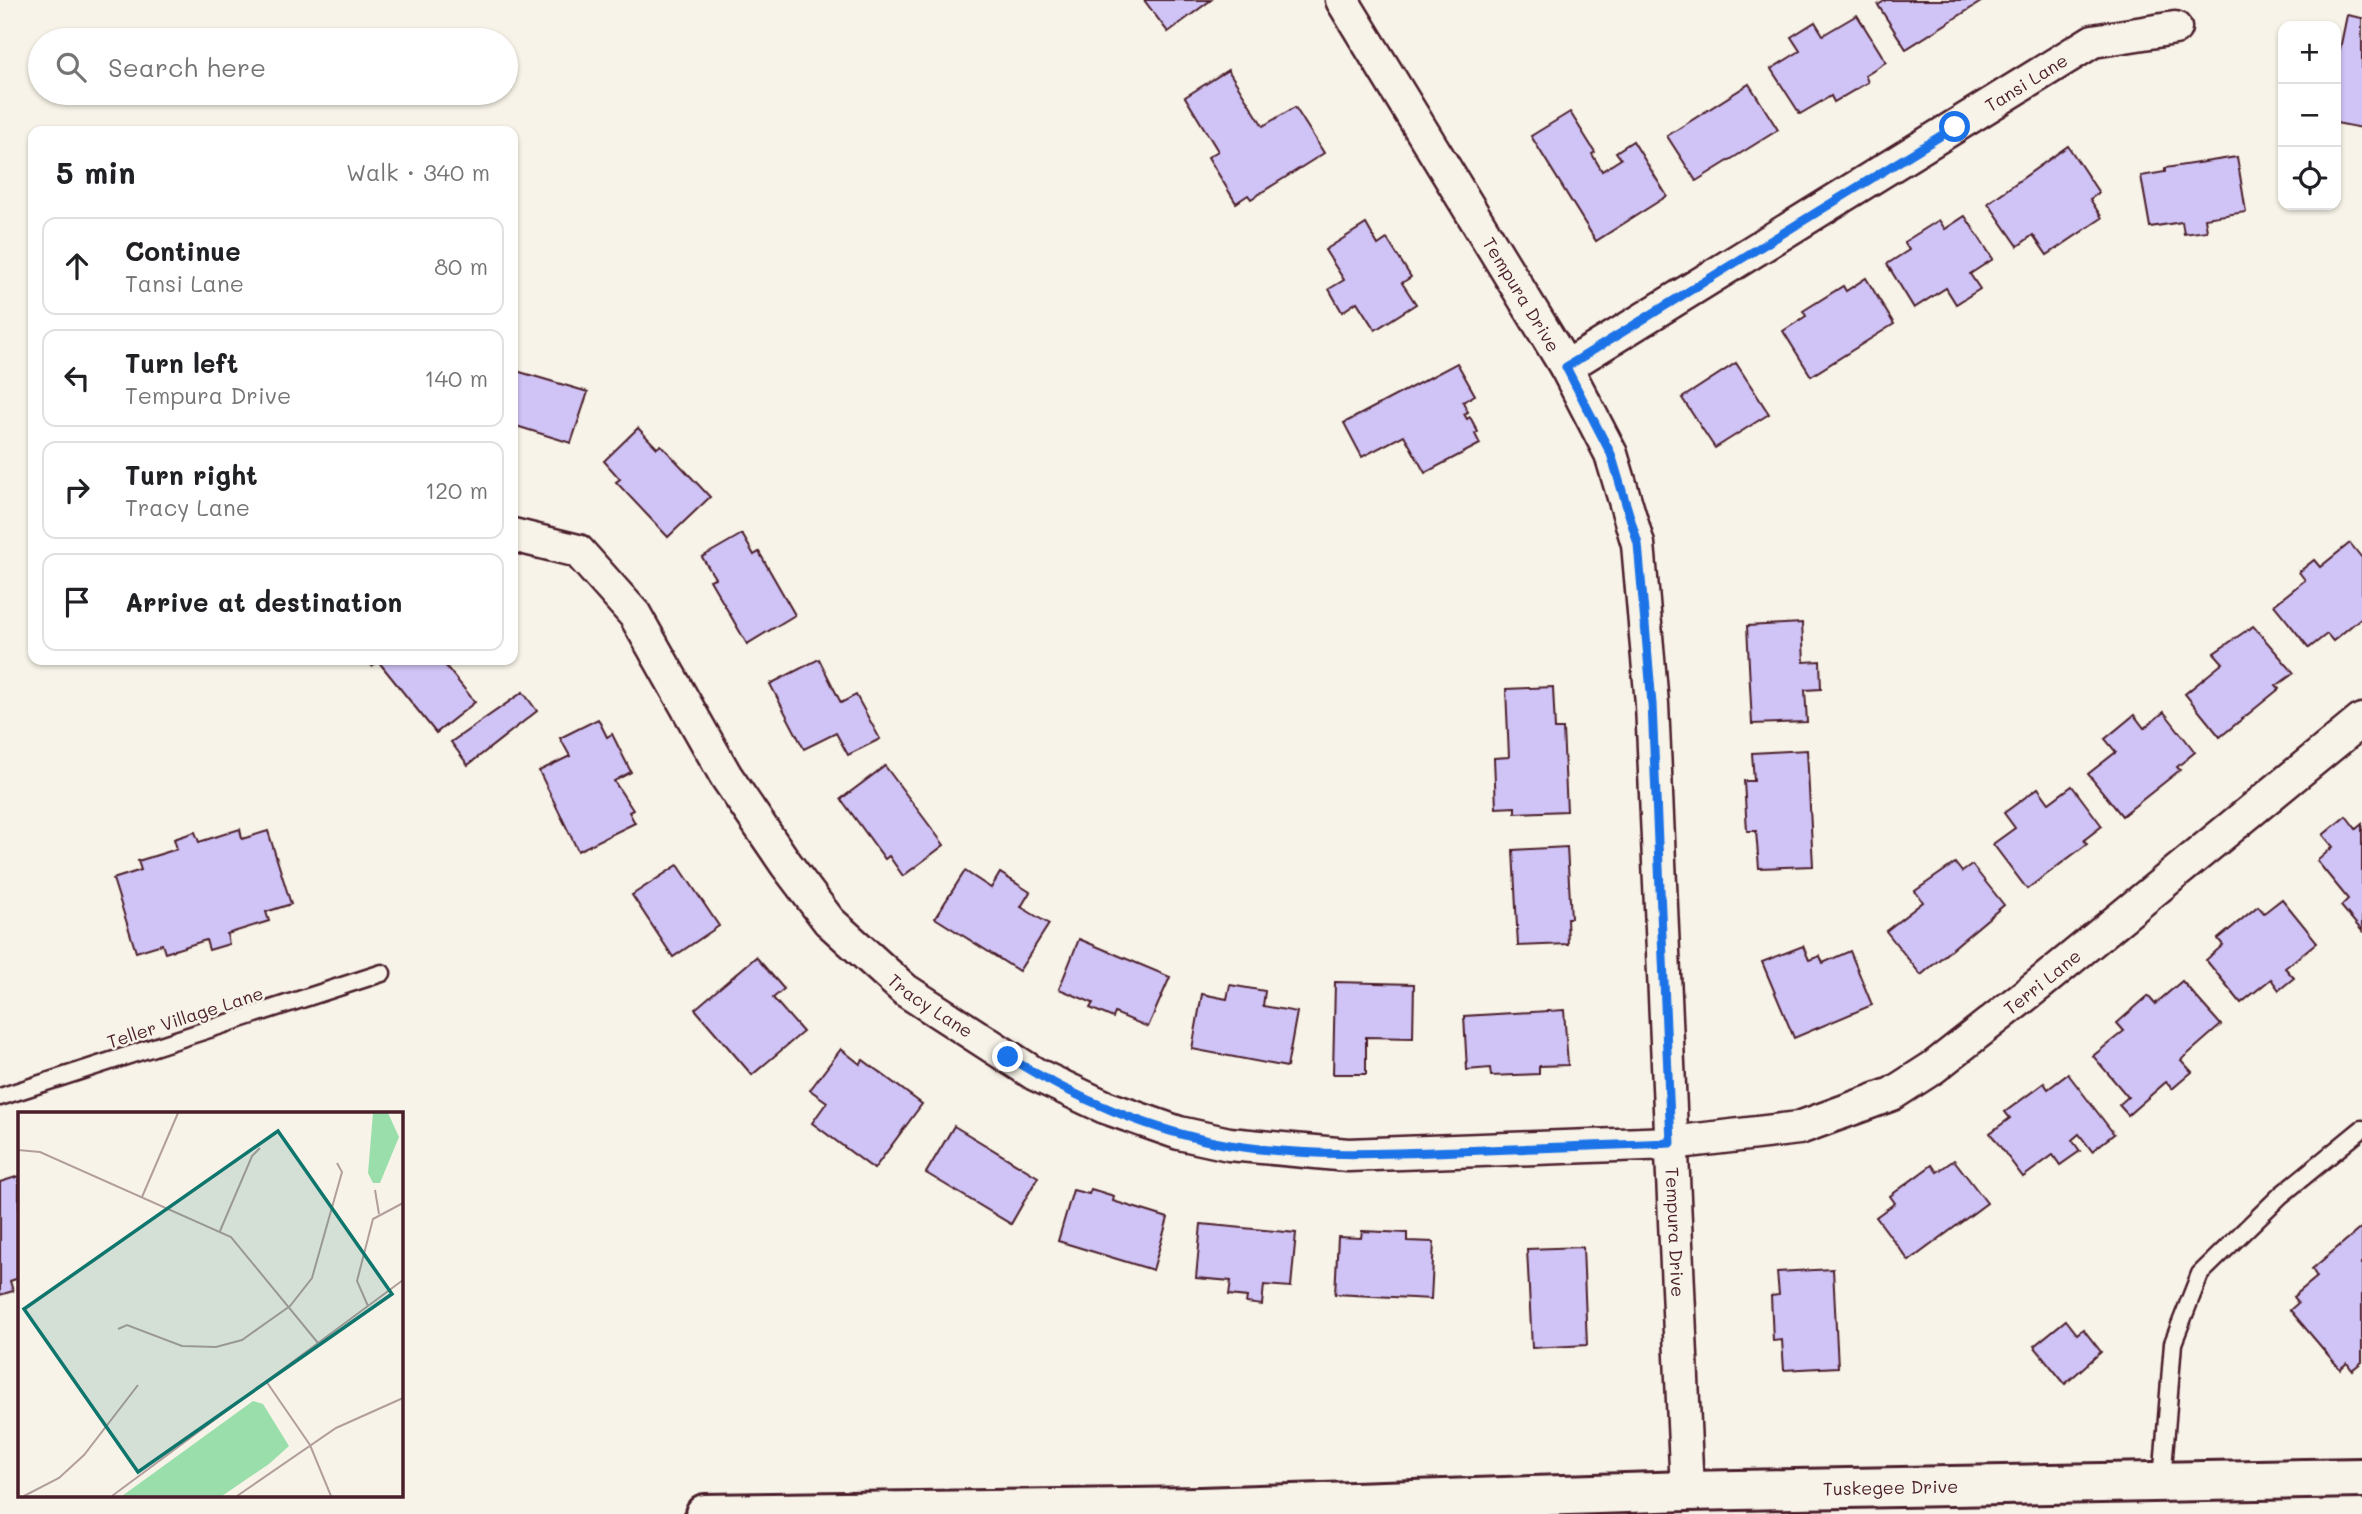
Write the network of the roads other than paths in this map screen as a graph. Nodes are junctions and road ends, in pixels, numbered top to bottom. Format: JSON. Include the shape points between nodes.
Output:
{"nodes":[{"id":1,"x":1342,"y":0,"type":"edge"},
{"id":2,"x":2175,"y":28,"type":"dead end"},
{"id":3,"x":1566,"y":367,"type":"junction"},
{"id":4,"x":518,"y":536,"type":"edge"},
{"id":5,"x":2362,"y":720,"type":"edge"},
{"id":6,"x":382,"y":973,"type":"dead end"},
{"id":7,"x":0,"y":1097,"type":"edge"},
{"id":8,"x":2362,"y":1129,"type":"edge"},
{"id":9,"x":1671,"y":1143,"type":"junction"},
{"id":10,"x":2362,"y":1478,"type":"edge"},
{"id":11,"x":2162,"y":1484,"type":"junction"},
{"id":12,"x":1687,"y":1491,"type":"junction"},
{"id":13,"x":1200,"y":1511,"type":"edge"},
{"id":14,"x":705,"y":1514,"type":"edge"}],
"edges":[{"from":1,"to":3,"type":"street","name":"Tempura Drive"},
{"from":2,"to":3,"type":"street","name":"Tansi Lane","via":[[2093,41]]},
{"from":3,"to":9,"type":"street","name":"Tempura Drive","via":[[1611,454],[1638,544],[1652,704]]},
{"from":4,"to":9,"type":"street","name":"Tracy Lane","via":[[578,551],[635,615],[726,776],[829,921],[905,990],[1035,1074],[1105,1107],[1229,1144],[1348,1155]]},
{"from":5,"to":9,"type":"street","name":"Terri Lane","via":[[2041,983],[1892,1094],[1800,1128]]},
{"from":6,"to":7,"type":"lane","name":"Teller Village Lane"},
{"from":8,"to":11,"type":"lane","via":[[2281,1195],[2200,1273],[2173,1343]]},
{"from":9,"to":12,"type":"street","name":"Tempura Drive"},
{"from":10,"to":11,"type":"street","name":"Tuskegee Drive"},
{"from":11,"to":12,"type":"street","name":"Tuskegee Drive"},
{"from":12,"to":13,"type":"street","name":"Tuskegee Drive"},
{"from":13,"to":14,"type":"street","name":"Tuskegee Drive"}]}
